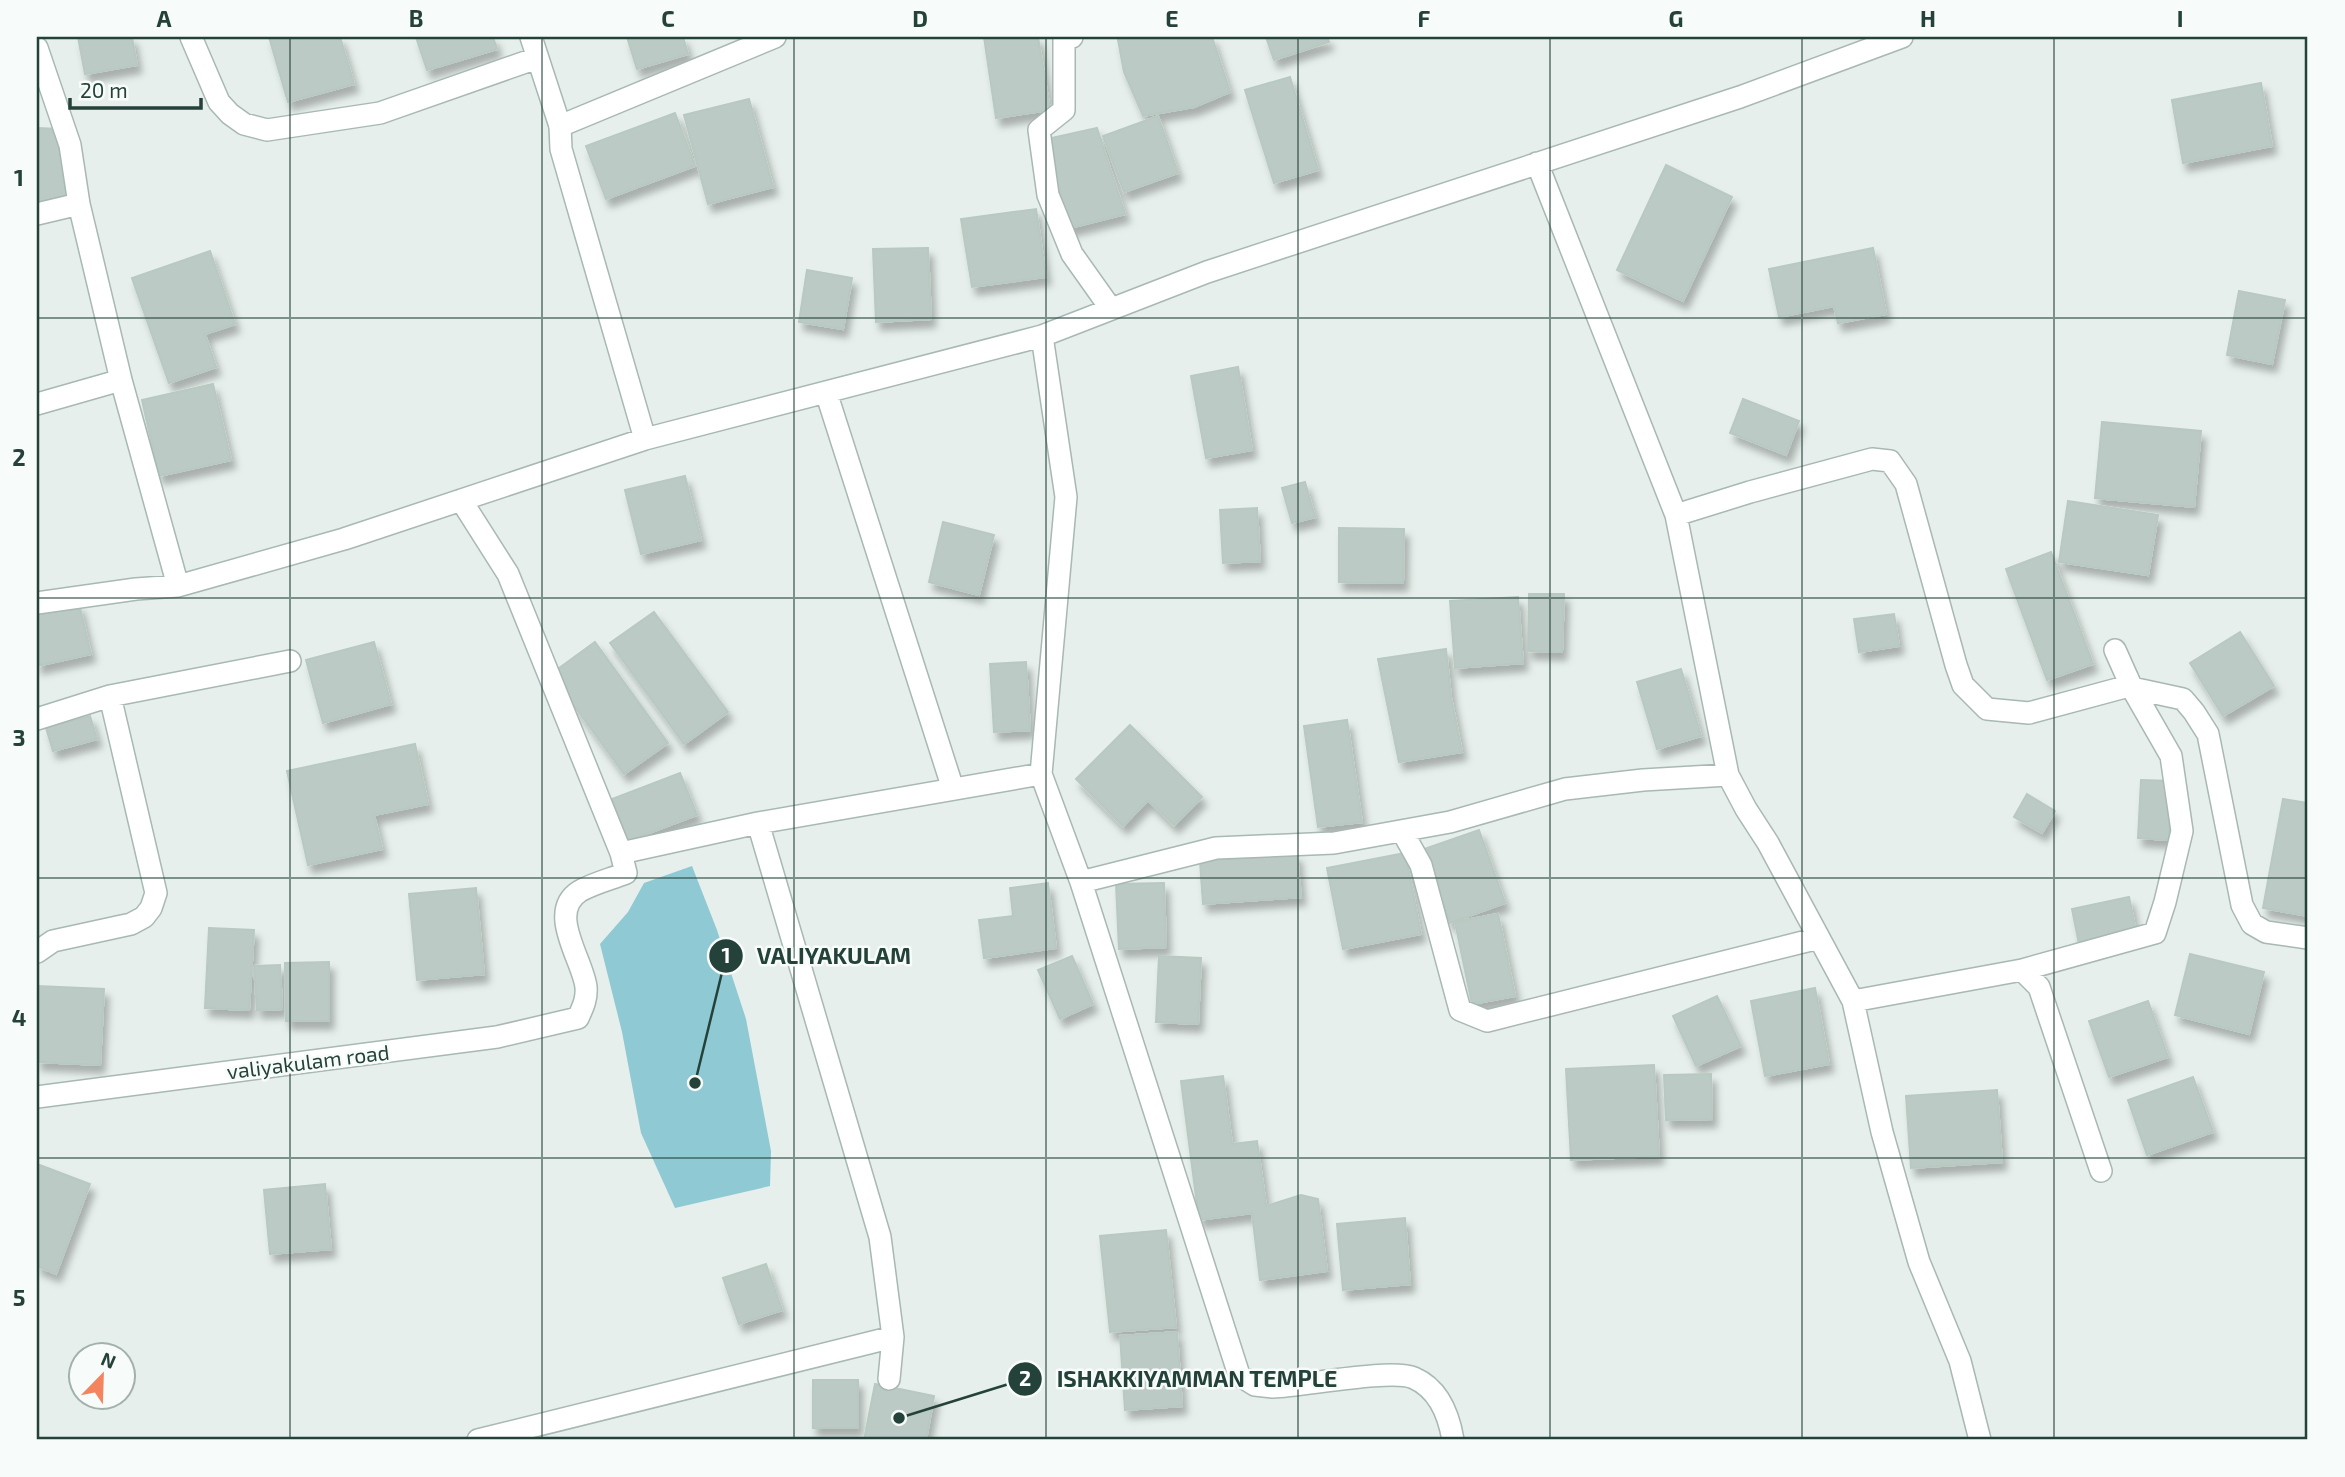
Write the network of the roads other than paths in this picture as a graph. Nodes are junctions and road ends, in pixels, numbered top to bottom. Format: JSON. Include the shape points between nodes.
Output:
{"nodes":[{"id":1,"x":191,"y":37,"type":"edge"},
{"id":2,"x":531,"y":37,"type":"edge"},
{"id":3,"x":775,"y":37,"type":"edge"},
{"id":4,"x":1072,"y":37,"type":"edge"},
{"id":5,"x":1902,"y":37,"type":"edge"},
{"id":6,"x":37,"y":48,"type":"edge"},
{"id":7,"x":537,"y":58,"type":"junction"},
{"id":8,"x":560,"y":126,"type":"junction"},
{"id":9,"x":1537,"y":163,"type":"junction"},
{"id":10,"x":79,"y":204,"type":"junction"},
{"id":11,"x":37,"y":214,"type":"edge"},
{"id":12,"x":1111,"y":309,"type":"junction"},
{"id":13,"x":1042,"y":336,"type":"junction"},
{"id":14,"x":121,"y":380,"type":"junction"},
{"id":15,"x":826,"y":392,"type":"junction"},
{"id":16,"x":37,"y":404,"type":"edge"},
{"id":17,"x":645,"y":439,"type":"junction"},
{"id":18,"x":460,"y":500,"type":"junction"},
{"id":19,"x":1676,"y":515,"type":"junction"},
{"id":20,"x":178,"y":586,"type":"junction"},
{"id":21,"x":37,"y":603,"type":"edge"},
{"id":22,"x":2115,"y":650,"type":"dead end"},
{"id":23,"x":290,"y":661,"type":"dead end"},
{"id":24,"x":2132,"y":688,"type":"junction"},
{"id":25,"x":110,"y":696,"type":"junction"},
{"id":26,"x":37,"y":719,"type":"edge"},
{"id":27,"x":1041,"y":774,"type":"junction"},
{"id":28,"x":1728,"y":775,"type":"junction"},
{"id":29,"x":953,"y":789,"type":"junction"},
{"id":30,"x":758,"y":823,"type":"junction"},
{"id":31,"x":1402,"y":831,"type":"junction"},
{"id":32,"x":621,"y":853,"type":"junction"},
{"id":33,"x":1081,"y":882,"type":"junction"},
{"id":34,"x":1819,"y":938,"type":"junction"},
{"id":35,"x":2308,"y":938,"type":"edge"},
{"id":36,"x":37,"y":952,"type":"edge"},
{"id":37,"x":2022,"y":970,"type":"junction"},
{"id":38,"x":1853,"y":1001,"type":"junction"},
{"id":39,"x":37,"y":1097,"type":"edge"},
{"id":40,"x":2101,"y":1171,"type":"dead end"},
{"id":41,"x":893,"y":1337,"type":"junction"},
{"id":42,"x":889,"y":1379,"type":"dead end"},
{"id":43,"x":478,"y":1440,"type":"edge"},
{"id":44,"x":1453,"y":1440,"type":"edge"},
{"id":45,"x":1980,"y":1440,"type":"edge"}],
"edges":[{"from":1,"to":7,"type":"street","via":[[219,102],[244,124],[267,130],[380,113]]},
{"from":2,"to":7,"type":"street"},
{"from":3,"to":8,"type":"street"},
{"from":4,"to":12,"type":"street","via":[[1064,39],[1064,110],[1039,130],[1048,195],[1072,254]]},
{"from":5,"to":9,"type":"street","via":[[1740,97]]},
{"from":6,"to":10,"type":"street","via":[[70,145]]},
{"from":7,"to":8,"type":"street"},
{"from":8,"to":17,"type":"street","via":[[561,149]]},
{"from":9,"to":12,"type":"street","via":[[1207,272]]},
{"from":9,"to":19,"type":"street"},
{"from":10,"to":11,"type":"street"},
{"from":10,"to":14,"type":"street"},
{"from":12,"to":13,"type":"street"},
{"from":13,"to":15,"type":"street"},
{"from":13,"to":27,"type":"street","via":[[1066,498]]},
{"from":14,"to":16,"type":"street"},
{"from":14,"to":20,"type":"street"},
{"from":15,"to":17,"type":"street"},
{"from":15,"to":29,"type":"street"},
{"from":17,"to":18,"type":"street"},
{"from":18,"to":20,"type":"street","via":[[345,539]]},
{"from":18,"to":32,"type":"street","via":[[508,574]]},
{"from":19,"to":24,"type":"street","via":[[1872,459],[1890,461],[1906,484],[1963,685],[1987,709],[2029,713]]},
{"from":19,"to":28,"type":"street"},
{"from":20,"to":21,"type":"street"},
{"from":22,"to":24,"type":"street"},
{"from":23,"to":25,"type":"street"},
{"from":24,"to":35,"type":"street","via":[[2183,699],[2208,734],[2242,905],[2252,924],[2266,932]]},
{"from":24,"to":37,"type":"street","via":[[2171,757],[2182,831],[2155,933]]},
{"from":25,"to":26,"type":"street"},
{"from":25,"to":36,"type":"street","via":[[156,893],[144,917],[131,924],[53,941]]},
{"from":27,"to":29,"type":"street"},
{"from":27,"to":33,"type":"street"},
{"from":28,"to":31,"type":"street","via":[[1564,789]]},
{"from":28,"to":34,"type":"street"},
{"from":29,"to":30,"type":"street"},
{"from":30,"to":32,"type":"street"},
{"from":30,"to":41,"type":"street","via":[[880,1237]]},
{"from":31,"to":33,"type":"street","via":[[1334,843],[1216,848]]},
{"from":31,"to":34,"type":"street","via":[[1421,865],[1460,1010],[1487,1021]]},
{"from":32,"to":39,"type":"street","name":"valiyakulam road","via":[[626,873],[578,892],[568,903],[565,918],[586,985],[586,1001],[578,1018],[497,1037]]},
{"from":33,"to":44,"type":"street","via":[[1239,1375],[1255,1385],[1273,1387],[1392,1374],[1413,1377],[1429,1387],[1441,1405]]},
{"from":34,"to":38,"type":"street"},
{"from":37,"to":38,"type":"street"},
{"from":37,"to":40,"type":"street","via":[[2039,987]]},
{"from":38,"to":45,"type":"street","via":[[1882,1132],[1919,1262],[1960,1361]]},
{"from":41,"to":42,"type":"street"},
{"from":41,"to":43,"type":"street"}]}
